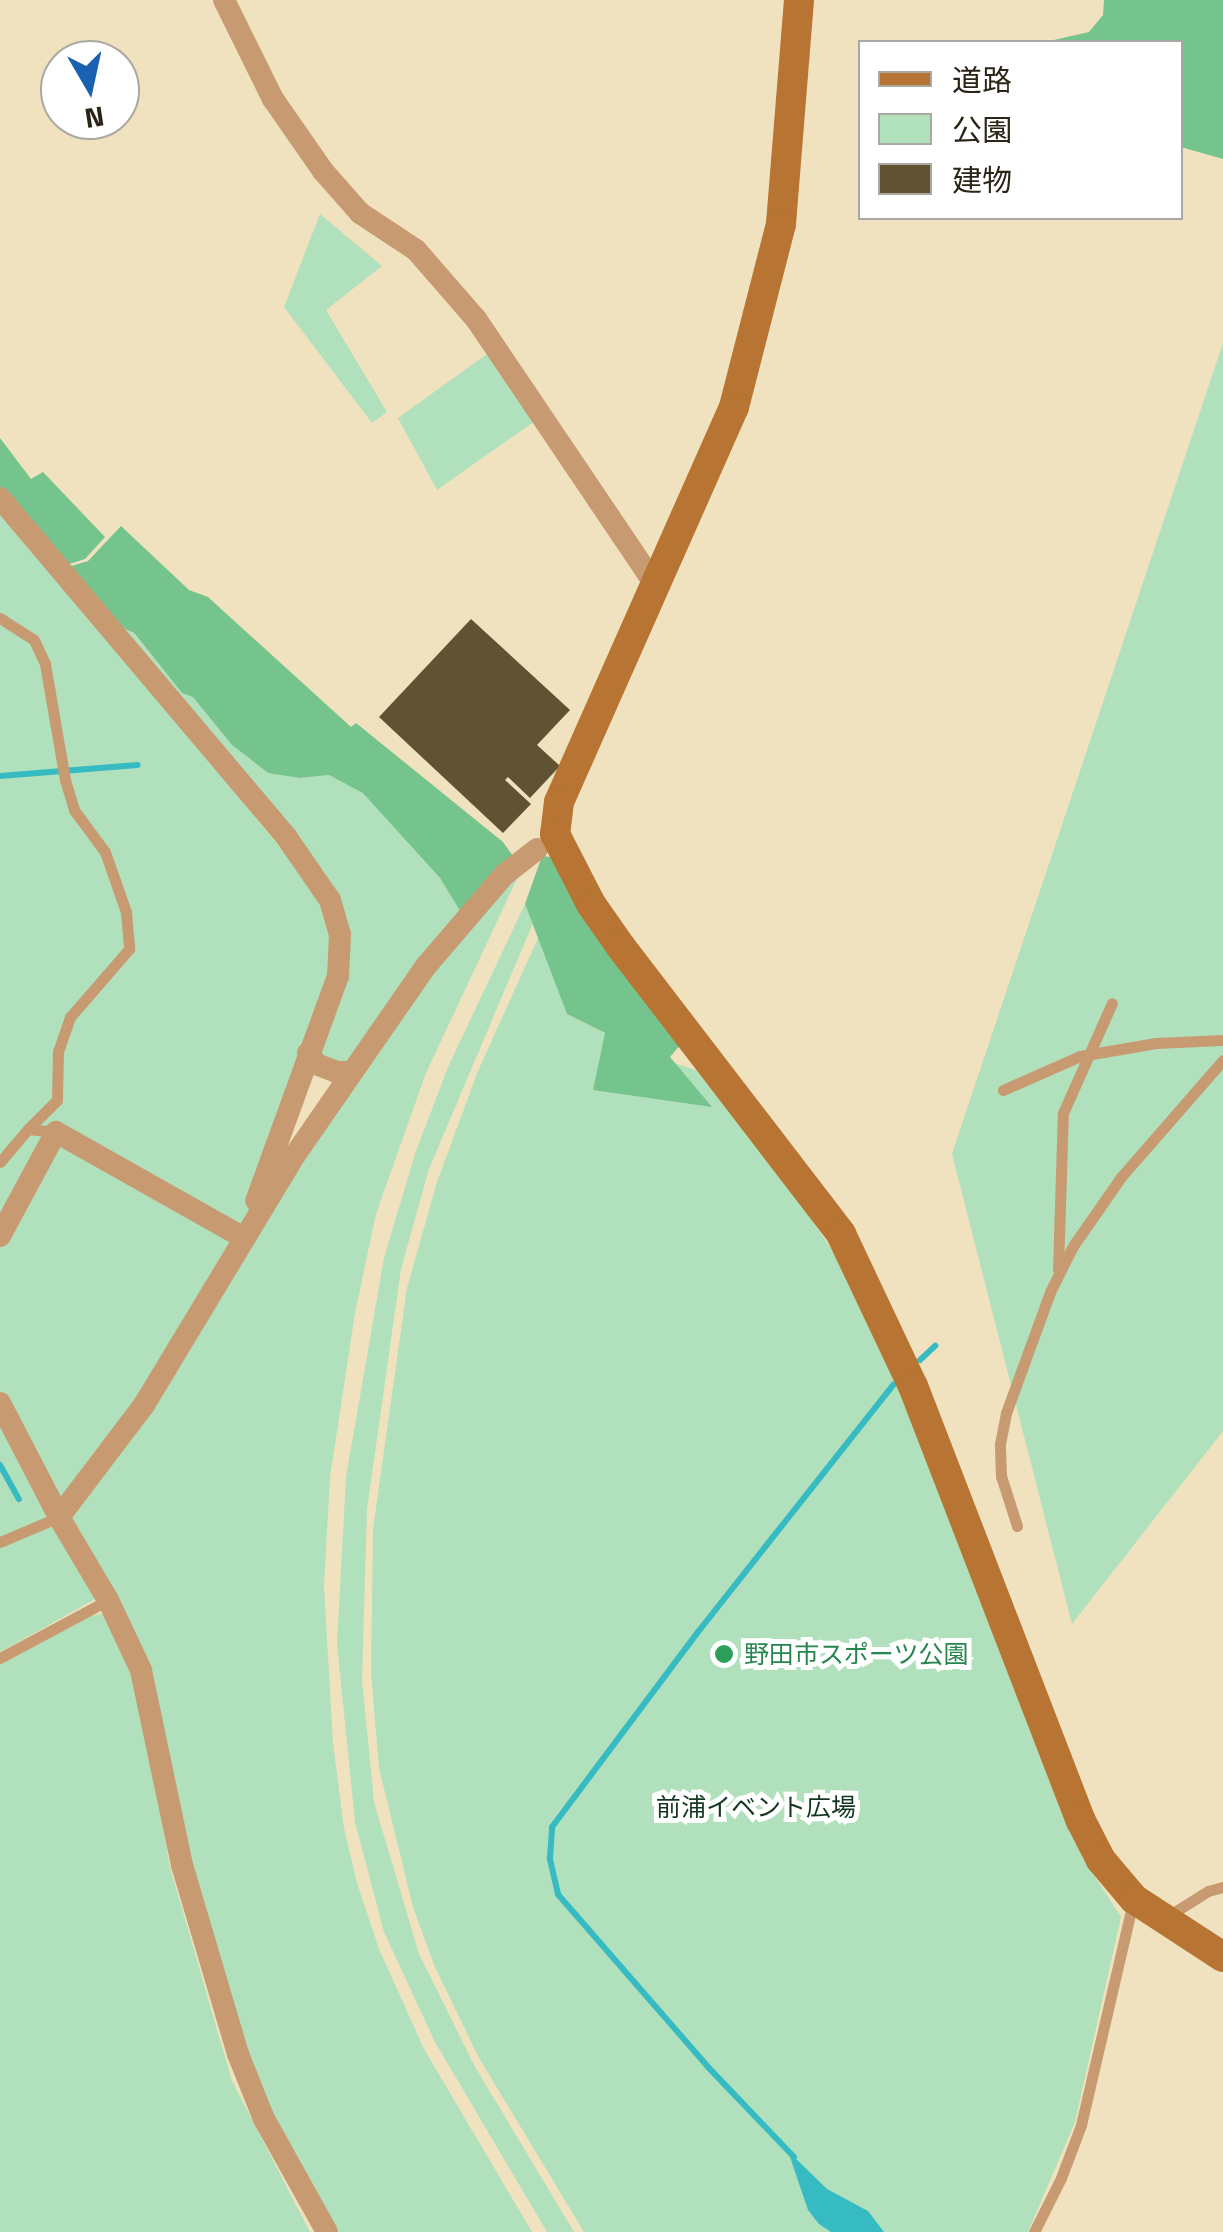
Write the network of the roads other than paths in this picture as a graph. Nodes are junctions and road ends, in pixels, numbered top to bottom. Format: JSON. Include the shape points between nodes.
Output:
{"nodes":[{"id":1,"x":224,"y":0,"type":"edge"},
{"id":2,"x":800,"y":0,"type":"edge"},
{"id":3,"x":0,"y":498,"type":"edge"},
{"id":4,"x":657,"y":587,"type":"junction"},
{"id":5,"x":0,"y":618,"type":"edge"},
{"id":6,"x":546,"y":841,"type":"junction"},
{"id":7,"x":516,"y":890,"type":"dead end"},
{"id":8,"x":1112,"y":1003,"type":"dead end"},
{"id":9,"x":1223,"y":1040,"type":"edge"},
{"id":10,"x":308,"y":1053,"type":"junction"},
{"id":11,"x":1085,"y":1056,"type":"junction"},
{"id":12,"x":1223,"y":1060,"type":"edge"},
{"id":13,"x":352,"y":1072,"type":"junction"},
{"id":14,"x":1002,"y":1090,"type":"dead end"},
{"id":15,"x":28,"y":1129,"type":"junction"},
{"id":16,"x":56,"y":1132,"type":"junction"},
{"id":17,"x":0,"y":1162,"type":"edge"},
{"id":18,"x":0,"y":1236,"type":"edge"},
{"id":19,"x":244,"y":1238,"type":"junction"},
{"id":20,"x":1057,"y":1278,"type":"junction"},
{"id":21,"x":0,"y":1402,"type":"edge"},
{"id":22,"x":60,"y":1517,"type":"junction"},
{"id":23,"x":1016,"y":1526,"type":"dead end"},
{"id":24,"x":0,"y":1542,"type":"edge"},
{"id":25,"x":108,"y":1600,"type":"junction"},
{"id":26,"x":0,"y":1658,"type":"edge"},
{"id":27,"x":1223,"y":1887,"type":"edge"},
{"id":28,"x":1134,"y":1899,"type":"junction"},
{"id":29,"x":1164,"y":1919,"type":"junction"},
{"id":30,"x":1223,"y":1957,"type":"edge"},
{"id":31,"x":327,"y":2232,"type":"edge"},
{"id":32,"x":1034,"y":2232,"type":"edge"}],
"edges":[{"from":1,"to":4,"type":"street","via":[[273,99],[323,172],[360,213],[416,250],[476,319]]},
{"from":2,"to":4,"type":"street","via":[[781,224],[734,406]]},
{"from":3,"to":10,"type":"street","via":[[322,883],[340,954],[332,998]]},
{"from":4,"to":6,"type":"street"},
{"from":5,"to":15,"type":"lane","via":[[34,640],[45,664],[63,774],[74,810],[105,852],[126,912],[129,949],[70,1017],[58,1051],[57,1100]]},
{"from":6,"to":7,"type":"street"},
{"from":6,"to":13,"type":"street","via":[[454,930]]},
{"from":6,"to":28,"type":"street","via":[[841,1234],[914,1386],[1081,1821],[1101,1860]]},
{"from":8,"to":11,"type":"lane"},
{"from":9,"to":11,"type":"lane"},
{"from":10,"to":13,"type":"street","via":[[316,1064]]},
{"from":10,"to":19,"type":"street"},
{"from":11,"to":14,"type":"lane"},
{"from":11,"to":20,"type":"lane","via":[[1060,1130]]},
{"from":12,"to":20,"type":"lane","via":[[1121,1178]]},
{"from":13,"to":19,"type":"street"},
{"from":15,"to":16,"type":"lane"},
{"from":15,"to":17,"type":"lane"},
{"from":16,"to":18,"type":"street"},
{"from":16,"to":19,"type":"street"},
{"from":19,"to":22,"type":"street","via":[[144,1405]]},
{"from":20,"to":23,"type":"lane","via":[[1000,1444],[1003,1488]]},
{"from":21,"to":22,"type":"street"},
{"from":22,"to":24,"type":"lane"},
{"from":22,"to":25,"type":"street"},
{"from":25,"to":26,"type":"lane"},
{"from":25,"to":31,"type":"street","via":[[141,1670],[182,1865],[238,2054],[264,2119]]},
{"from":27,"to":29,"type":"lane"},
{"from":28,"to":29,"type":"street"},
{"from":28,"to":32,"type":"lane","via":[[1081,2125]]},
{"from":29,"to":30,"type":"street"}]}
